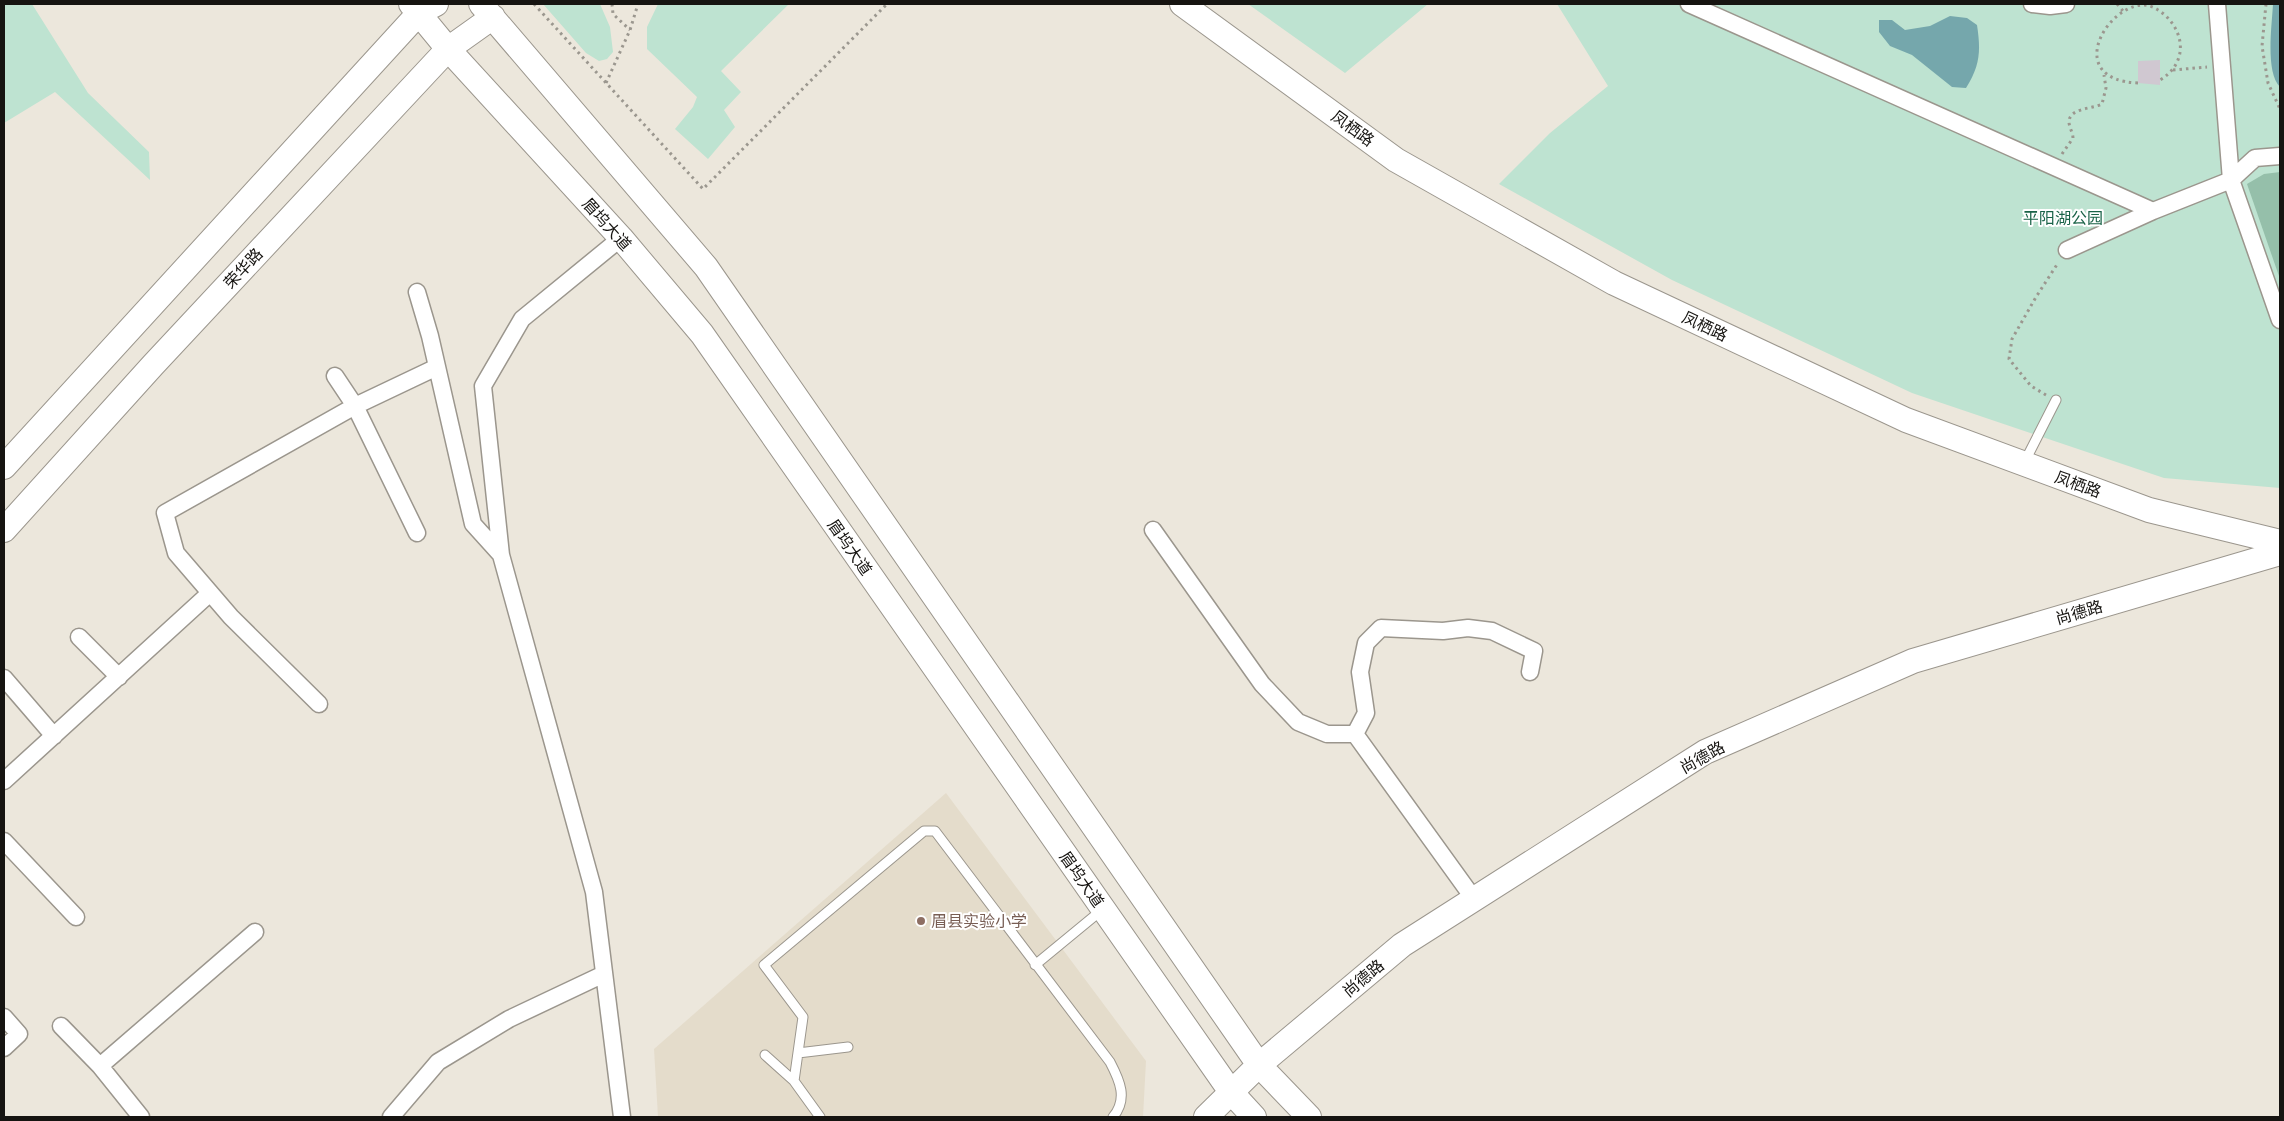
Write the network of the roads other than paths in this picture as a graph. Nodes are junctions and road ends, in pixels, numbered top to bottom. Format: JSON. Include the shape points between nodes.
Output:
{"nodes":[{"id":1,"x":1182,"y":4,"type":"edge"},
{"id":2,"x":1689,"y":4,"type":"edge"},
{"id":3,"x":2032,"y":4,"type":"edge"},
{"id":4,"x":2066,"y":4,"type":"edge"},
{"id":5,"x":2217,"y":4,"type":"edge"},
{"id":6,"x":422,"y":7,"type":"edge"},
{"id":7,"x":487,"y":11,"type":"edge"},
{"id":8,"x":448,"y":49,"type":"junction"},
{"id":9,"x":2280,"y":156,"type":"edge"},
{"id":10,"x":2230,"y":180,"type":"junction"},
{"id":11,"x":2153,"y":211,"type":"junction"},
{"id":12,"x":621,"y":238,"type":"junction"},
{"id":13,"x":2067,"y":250,"type":"road end"},
{"id":14,"x":417,"y":292,"type":"dead end"},
{"id":15,"x":2280,"y":320,"type":"edge"},
{"id":16,"x":437,"y":367,"type":"junction"},
{"id":17,"x":335,"y":376,"type":"dead end"},
{"id":18,"x":2056,"y":400,"type":"road end"},
{"id":19,"x":355,"y":406,"type":"junction"},
{"id":20,"x":2024,"y":463,"type":"junction"},
{"id":21,"x":4,"y":467,"type":"edge"},
{"id":22,"x":4,"y":530,"type":"edge"},
{"id":23,"x":1153,"y":530,"type":"dead end"},
{"id":24,"x":417,"y":533,"type":"dead end"},
{"id":25,"x":2280,"y":542,"type":"edge"},
{"id":26,"x":2280,"y":553,"type":"edge"},
{"id":27,"x":501,"y":555,"type":"junction"},
{"id":28,"x":210,"y":593,"type":"junction"},
{"id":29,"x":78,"y":636,"type":"dead end"},
{"id":30,"x":1530,"y":672,"type":"dead end"},
{"id":31,"x":119,"y":677,"type":"junction"},
{"id":32,"x":4,"y":678,"type":"edge"},
{"id":33,"x":319,"y":704,"type":"dead end"},
{"id":34,"x":1355,"y":734,"type":"junction"},
{"id":35,"x":54,"y":736,"type":"junction"},
{"id":36,"x":4,"y":781,"type":"edge"},
{"id":37,"x":4,"y":841,"type":"edge"},
{"id":38,"x":1474,"y":899,"type":"junction"},
{"id":39,"x":1103,"y":909,"type":"junction"},
{"id":40,"x":76,"y":917,"type":"dead end"},
{"id":41,"x":254,"y":932,"type":"dead end"},
{"id":42,"x":1035,"y":964,"type":"junction"},
{"id":43,"x":604,"y":974,"type":"junction"},
{"id":44,"x":4,"y":1018,"type":"edge"},
{"id":45,"x":61,"y":1026,"type":"dead end"},
{"id":46,"x":848,"y":1047,"type":"dead end"},
{"id":47,"x":4,"y":1048,"type":"edge"},
{"id":48,"x":798,"y":1053,"type":"junction"},
{"id":49,"x":765,"y":1055,"type":"dead end"},
{"id":50,"x":1258,"y":1065,"type":"junction"},
{"id":51,"x":100,"y":1066,"type":"junction"},
{"id":52,"x":794,"y":1081,"type":"junction"},
{"id":53,"x":1231,"y":1092,"type":"junction"},
{"id":54,"x":141,"y":1117,"type":"edge"},
{"id":55,"x":391,"y":1117,"type":"edge"},
{"id":56,"x":622,"y":1117,"type":"edge"},
{"id":57,"x":820,"y":1117,"type":"edge"},
{"id":58,"x":1113,"y":1117,"type":"edge"},
{"id":59,"x":1206,"y":1117,"type":"edge"},
{"id":60,"x":1254,"y":1117,"type":"edge"},
{"id":61,"x":1309,"y":1117,"type":"edge"}],
"edges":[{"from":1,"to":20,"type":"street","name":"凤栖路","via":[[1396,160],[1614,283],[1906,420]]},
{"from":2,"to":11,"type":"street"},
{"from":3,"to":4,"type":"street"},
{"from":5,"to":10,"type":"street"},
{"from":6,"to":8,"type":"street","name":"眉坞大道"},
{"from":6,"to":21,"type":"street"},
{"from":7,"to":8,"type":"street","name":"荣华路"},
{"from":7,"to":50,"type":"street","via":[[706,267]]},
{"from":8,"to":12,"type":"street","name":"眉坞大道"},
{"from":8,"to":22,"type":"street","name":"荣华路"},
{"from":9,"to":10,"type":"street","via":[[2255,158]]},
{"from":10,"to":11,"type":"street"},
{"from":10,"to":15,"type":"street"},
{"from":11,"to":13,"type":"street"},
{"from":12,"to":27,"type":"street","via":[[522,319],[484,386]]},
{"from":12,"to":39,"type":"street","name":"眉坞大道","via":[[702,334]]},
{"from":14,"to":16,"type":"street"},
{"from":16,"to":19,"type":"street"},
{"from":16,"to":27,"type":"street","via":[[473,524]]},
{"from":17,"to":19,"type":"street"},
{"from":18,"to":20,"type":"lane"},
{"from":19,"to":24,"type":"street"},
{"from":19,"to":28,"type":"street","via":[[165,513],[176,553]]},
{"from":20,"to":25,"type":"street","name":"凤栖路","via":[[2150,510]]},
{"from":23,"to":34,"type":"street","via":[[1262,684],[1298,722],[1327,734]]},
{"from":26,"to":38,"type":"street","name":"尚德路","via":[[1913,661],[1704,752]]},
{"from":27,"to":43,"type":"street","via":[[594,892]]},
{"from":28,"to":31,"type":"street"},
{"from":28,"to":33,"type":"street"},
{"from":29,"to":31,"type":"street"},
{"from":30,"to":34,"type":"street","via":[[1534,651],[1492,631],[1381,628],[1366,643],[1360,672],[1366,713]]},
{"from":31,"to":35,"type":"street"},
{"from":32,"to":35,"type":"street"},
{"from":34,"to":38,"type":"street"},
{"from":35,"to":36,"type":"street"},
{"from":37,"to":40,"type":"street"},
{"from":38,"to":50,"type":"street","name":"尚德路","via":[[1402,945]]},
{"from":39,"to":42,"type":"lane"},
{"from":39,"to":53,"type":"street","name":"眉坞大道"},
{"from":41,"to":51,"type":"street"},
{"from":42,"to":48,"type":"lane","via":[[935,831],[924,831],[764,965],[803,1017]]},
{"from":42,"to":58,"type":"lane","via":[[1110,1062],[1121,1084],[1120,1108]]},
{"from":43,"to":55,"type":"street","via":[[509,1019],[438,1062]]},
{"from":43,"to":56,"type":"street"},
{"from":44,"to":47,"type":"street","via":[[19,1034]]},
{"from":45,"to":51,"type":"street"},
{"from":46,"to":48,"type":"lane"},
{"from":48,"to":52,"type":"lane"},
{"from":49,"to":52,"type":"lane"},
{"from":50,"to":53,"type":"street","name":"尚德路"},
{"from":50,"to":61,"type":"street"},
{"from":51,"to":54,"type":"street"},
{"from":52,"to":57,"type":"lane"},
{"from":53,"to":59,"type":"street","name":"尚德路"},
{"from":53,"to":60,"type":"street","name":"眉坞大道"}]}
